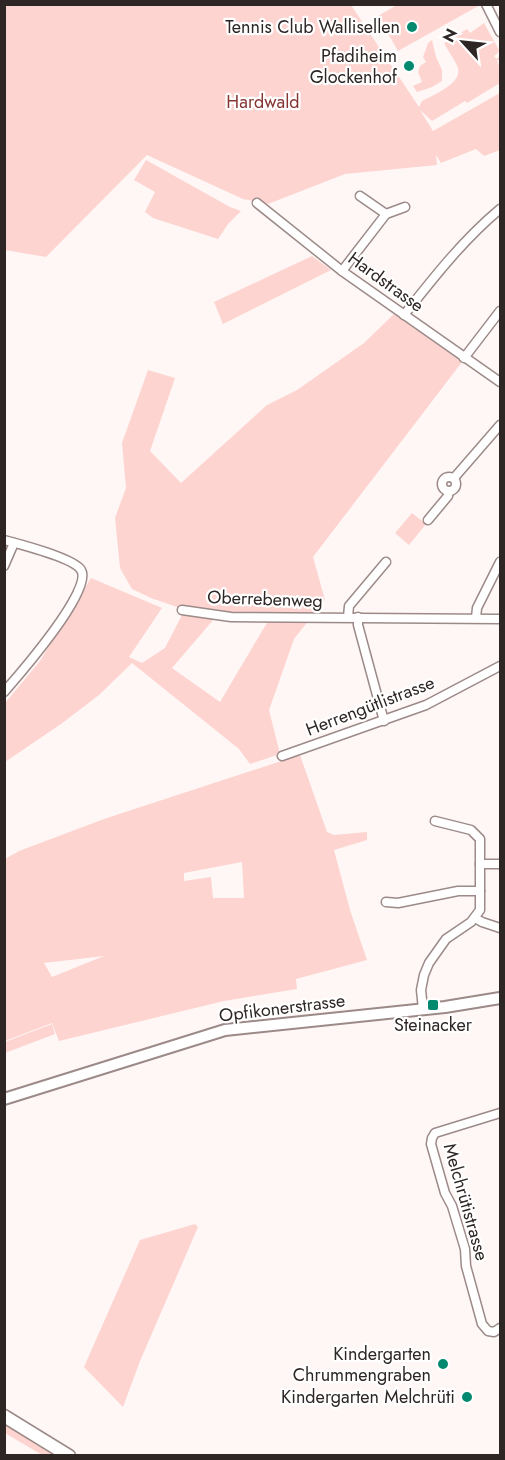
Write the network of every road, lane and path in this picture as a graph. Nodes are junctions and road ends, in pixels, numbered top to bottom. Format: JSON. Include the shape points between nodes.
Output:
{"nodes":[{"id":1,"x":486,"y":4,"type":"edge"},
{"id":2,"x":501,"y":32,"type":"edge"},
{"id":3,"x":360,"y":196,"type":"dead end"},
{"id":4,"x":257,"y":204,"type":"dead end"},
{"id":5,"x":405,"y":207,"type":"dead end"},
{"id":6,"x":501,"y":209,"type":"edge"},
{"id":7,"x":386,"y":214,"type":"junction"},
{"id":8,"x":342,"y":271,"type":"junction"},
{"id":9,"x":501,"y":311,"type":"edge"},
{"id":10,"x":404,"y":315,"type":"junction"},
{"id":11,"x":464,"y":358,"type":"junction"},
{"id":12,"x":501,"y":382,"type":"edge"},
{"id":13,"x":501,"y":424,"type":"edge"},
{"id":14,"x":428,"y":520,"type":"dead end"},
{"id":15,"x":4,"y":540,"type":"edge"},
{"id":16,"x":14,"y":543,"type":"junction"},
{"id":17,"x":386,"y":562,"type":"dead end"},
{"id":18,"x":501,"y":562,"type":"edge"},
{"id":19,"x":4,"y":566,"type":"edge"},
{"id":20,"x":182,"y":610,"type":"dead end"},
{"id":21,"x":358,"y":617,"type":"junction"},
{"id":22,"x":348,"y":618,"type":"junction"},
{"id":23,"x":476,"y":618,"type":"junction"},
{"id":24,"x":501,"y":619,"type":"edge"},
{"id":25,"x":501,"y":666,"type":"edge"},
{"id":26,"x":4,"y":692,"type":"edge"},
{"id":27,"x":384,"y":721,"type":"junction"},
{"id":28,"x":282,"y":756,"type":"dead end"},
{"id":29,"x":435,"y":821,"type":"dead end"},
{"id":30,"x":480,"y":864,"type":"junction"},
{"id":31,"x":501,"y":864,"type":"edge"},
{"id":32,"x":480,"y":891,"type":"junction"},
{"id":33,"x":386,"y":902,"type":"dead end"},
{"id":34,"x":476,"y":918,"type":"junction"},
{"id":35,"x":501,"y":928,"type":"edge"},
{"id":36,"x":501,"y":998,"type":"edge"},
{"id":37,"x":423,"y":1009,"type":"junction"},
{"id":38,"x":4,"y":1099,"type":"edge"},
{"id":39,"x":501,"y":1113,"type":"edge"},
{"id":40,"x":501,"y":1328,"type":"edge"},
{"id":41,"x":4,"y":1416,"type":"edge"},
{"id":42,"x":69,"y":1455,"type":"edge"}],
"edges":[{"from":1,"to":2,"type":"street"},
{"from":3,"to":7,"type":"street"},
{"from":4,"to":8,"type":"street","name":"Hardstrasse"},
{"from":5,"to":7,"type":"street"},
{"from":6,"to":10,"type":"street","via":[[455,251]]},
{"from":7,"to":8,"type":"street"},
{"from":8,"to":10,"type":"street","name":"Hardstrasse"},
{"from":9,"to":11,"type":"street"},
{"from":10,"to":11,"type":"street","name":"Hardstrasse"},
{"from":11,"to":12,"type":"street","name":"Hardstrasse"},
{"from":13,"to":14,"type":"street","via":[[454,478],[448,476],[442,481],[448,496]]},
{"from":15,"to":16,"type":"street"},
{"from":16,"to":19,"type":"street"},
{"from":16,"to":26,"type":"street","via":[[73,563],[84,575],[59,623]]},
{"from":17,"to":22,"type":"street","name":"Oberrebenweg","via":[[349,606]]},
{"from":18,"to":23,"type":"street","via":[[477,608]]},
{"from":20,"to":22,"type":"street","name":"Oberrebenweg","via":[[231,617]]},
{"from":21,"to":22,"type":"street","name":"Oberrebenweg"},
{"from":21,"to":23,"type":"street","name":"Oberrebenweg"},
{"from":21,"to":27,"type":"street"},
{"from":23,"to":24,"type":"street","name":"Oberrebenweg"},
{"from":25,"to":27,"type":"street","name":"Herrengütlistrasse","via":[[426,705]]},
{"from":27,"to":28,"type":"street","name":"Herrengütlistrasse"},
{"from":29,"to":30,"type":"street","via":[[476,833],[480,839]]},
{"from":30,"to":31,"type":"street"},
{"from":30,"to":32,"type":"street"},
{"from":32,"to":33,"type":"street"},
{"from":32,"to":34,"type":"street"},
{"from":34,"to":35,"type":"street"},
{"from":34,"to":37,"type":"street","via":[[446,939],[429,963],[421,990]]},
{"from":36,"to":37,"type":"street","name":"Opfikonerstrasse"},
{"from":37,"to":38,"type":"street","name":"Opfikonerstrasse","via":[[225,1030]]},
{"from":39,"to":40,"type":"street","name":"Melchrütistrasse","via":[[435,1133],[431,1144],[465,1249],[483,1324],[488,1331]]},
{"from":41,"to":42,"type":"main road"}]}
